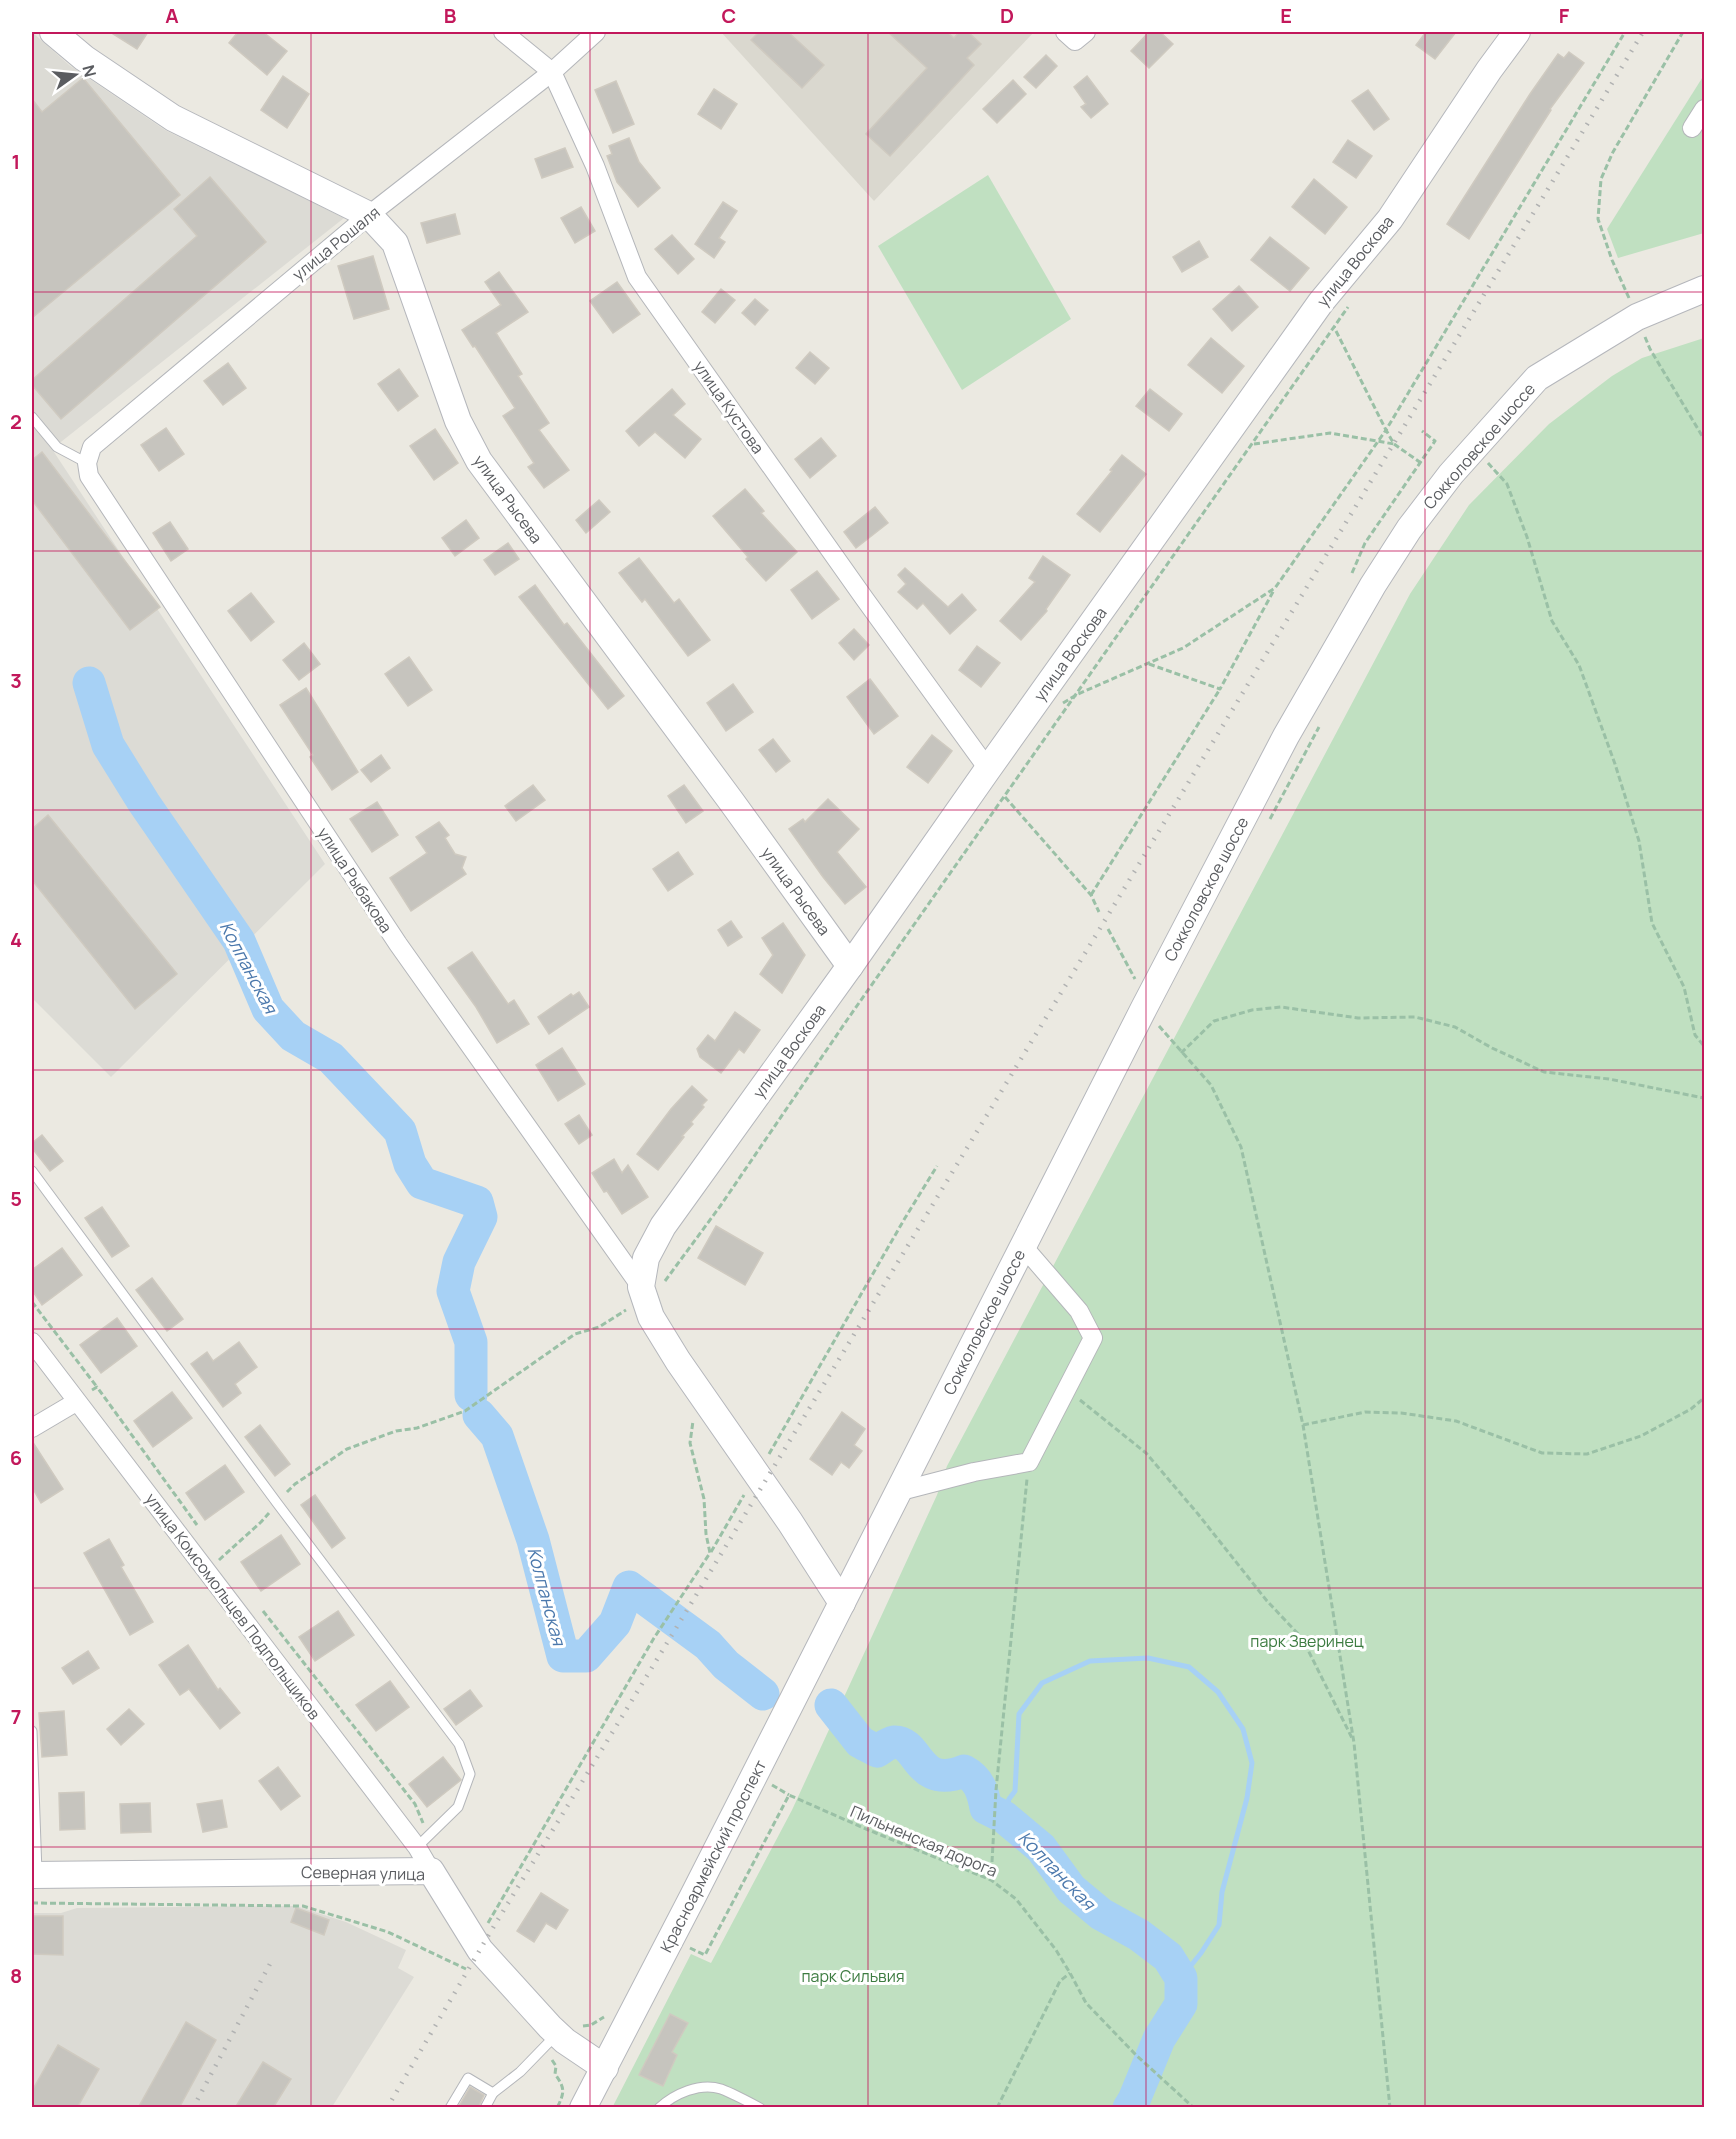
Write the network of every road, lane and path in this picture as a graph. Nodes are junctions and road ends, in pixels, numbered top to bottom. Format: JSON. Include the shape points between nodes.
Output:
{"nodes":[{"id":1,"x":53,"y":32,"type":"edge"},
{"id":2,"x":503,"y":32,"type":"edge"},
{"id":3,"x":596,"y":32,"type":"edge"},
{"id":4,"x":1065,"y":32,"type":"edge"},
{"id":5,"x":1086,"y":32,"type":"edge"},
{"id":6,"x":1517,"y":32,"type":"edge"},
{"id":7,"x":1625,"y":32,"type":"edge"},
{"id":8,"x":1683,"y":32,"type":"edge"},
{"id":9,"x":552,"y":72,"type":"junction"},
{"id":10,"x":1704,"y":109,"type":"edge"},
{"id":11,"x":1704,"y":124,"type":"edge"},
{"id":12,"x":369,"y":215,"type":"junction"},
{"id":13,"x":1704,"y":289,"type":"edge"},
{"id":14,"x":1354,"y":298,"type":"dead end"},
{"id":15,"x":1637,"y":317,"type":"junction"},
{"id":16,"x":1334,"y":327,"type":"junction"},
{"id":17,"x":32,"y":417,"type":"edge"},
{"id":18,"x":1386,"y":430,"type":"junction"},
{"id":19,"x":1422,"y":431,"type":"dead end"},
{"id":20,"x":1379,"y":440,"type":"junction"},
{"id":21,"x":1704,"y":440,"type":"edge"},
{"id":22,"x":1252,"y":444,"type":"junction"},
{"id":23,"x":1394,"y":444,"type":"junction"},
{"id":24,"x":1475,"y":448,"type":"junction"},
{"id":25,"x":87,"y":463,"type":"junction"},
{"id":26,"x":1421,"y":463,"type":"junction"},
{"id":27,"x":1352,"y":573,"type":"dead end"},
{"id":28,"x":1275,"y":588,"type":"junction"},
{"id":29,"x":1148,"y":663,"type":"junction"},
{"id":30,"x":1220,"y":689,"type":"junction"},
{"id":31,"x":1078,"y":694,"type":"junction"},
{"id":32,"x":988,"y":769,"type":"junction"},
{"id":33,"x":1005,"y":797,"type":"junction"},
{"id":34,"x":1091,"y":895,"type":"junction"},
{"id":35,"x":1100,"y":912,"type":"dead end"},
{"id":36,"x":1108,"y":928,"type":"dead end"},
{"id":37,"x":850,"y":966,"type":"junction"},
{"id":38,"x":1144,"y":1008,"type":"junction"},
{"id":39,"x":1704,"y":1046,"type":"edge"},
{"id":40,"x":1181,"y":1053,"type":"junction"},
{"id":41,"x":1704,"y":1098,"type":"edge"},
{"id":42,"x":937,"y":1166,"type":"dead end"},
{"id":43,"x":32,"y":1171,"type":"edge"},
{"id":44,"x":1023,"y":1246,"type":"junction"},
{"id":45,"x":633,"y":1258,"type":"junction"},
{"id":46,"x":643,"y":1292,"type":"junction"},
{"id":47,"x":32,"y":1302,"type":"edge"},
{"id":48,"x":32,"y":1342,"type":"edge"},
{"id":49,"x":97,"y":1387,"type":"dead end"},
{"id":50,"x":1067,"y":1390,"type":"junction"},
{"id":51,"x":1704,"y":1398,"type":"edge"},
{"id":52,"x":76,"y":1402,"type":"junction"},
{"id":53,"x":694,"y":1411,"type":"dead end"},
{"id":54,"x":1302,"y":1425,"type":"junction"},
{"id":55,"x":32,"y":1428,"type":"edge"},
{"id":56,"x":1029,"y":1462,"type":"junction"},
{"id":57,"x":757,"y":1473,"type":"junction"},
{"id":58,"x":897,"y":1492,"type":"junction"},
{"id":59,"x":277,"y":1503,"type":"junction"},
{"id":60,"x":710,"y":1553,"type":"junction"},
{"id":61,"x":205,"y":1569,"type":"junction"},
{"id":62,"x":842,"y":1603,"type":"junction"},
{"id":63,"x":32,"y":1731,"type":"edge"},
{"id":64,"x":1354,"y":1743,"type":"junction"},
{"id":65,"x":770,"y":1784,"type":"dead end"},
{"id":66,"x":789,"y":1795,"type":"junction"},
{"id":67,"x":417,"y":1847,"type":"junction"},
{"id":68,"x":431,"y":1871,"type":"junction"},
{"id":69,"x":34,"y":1875,"type":"edge"},
{"id":70,"x":991,"y":1881,"type":"junction"},
{"id":71,"x":32,"y":1904,"type":"edge"},
{"id":72,"x":484,"y":1930,"type":"dead end"},
{"id":73,"x":705,"y":1955,"type":"dead end"},
{"id":74,"x":468,"y":1969,"type":"dead end"},
{"id":75,"x":1070,"y":1973,"type":"junction"},
{"id":76,"x":612,"y":2014,"type":"dead end"},
{"id":77,"x":560,"y":2036,"type":"junction"},
{"id":78,"x":605,"y":2068,"type":"junction"},
{"id":79,"x":493,"y":2093,"type":"junction"},
{"id":80,"x":584,"y":2107,"type":"edge"},
{"id":81,"x":450,"y":2108,"type":"edge"},
{"id":82,"x":485,"y":2108,"type":"edge"},
{"id":83,"x":557,"y":2108,"type":"edge"},
{"id":84,"x":659,"y":2108,"type":"edge"},
{"id":85,"x":760,"y":2108,"type":"edge"},
{"id":86,"x":997,"y":2108,"type":"edge"},
{"id":87,"x":1194,"y":2108,"type":"edge"},
{"id":88,"x":1390,"y":2108,"type":"edge"}],
"edges":[{"from":1,"to":12,"type":"main road","name":"улица Рысева","via":[[84,58],[173,118]]},
{"from":2,"to":9,"type":"street","name":"улица Кустова"},
{"from":3,"to":9,"type":"street","name":"улица Рошаля"},
{"from":4,"to":5,"type":"street","via":[[1075,41]]},
{"from":6,"to":32,"type":"main road","name":"улица Воскова","via":[[1390,219],[1321,302]]},
{"from":7,"to":18,"type":"path"},
{"from":8,"to":15,"type":"path","via":[[1601,179],[1598,219]]},
{"from":9,"to":12,"type":"street","name":"улица Рошаля"},
{"from":9,"to":32,"type":"street","name":"улица Кустова","via":[[596,166],[637,277]]},
{"from":10,"to":11,"type":"street","via":[[1692,128]]},
{"from":12,"to":25,"type":"street","name":"улица Рошаля","via":[[92,447]]},
{"from":12,"to":37,"type":"main road","name":"улица Рысева","via":[[395,243],[458,421],[479,461]]},
{"from":13,"to":15,"type":"main road","name":"Сокколовское шоссе"},
{"from":14,"to":16,"type":"path"},
{"from":15,"to":21,"type":"path","via":[[1650,349]]},
{"from":15,"to":24,"type":"main road","name":"Сокколовское шоссе","via":[[1537,378]]},
{"from":16,"to":18,"type":"path"},
{"from":16,"to":22,"type":"path"},
{"from":17,"to":25,"type":"lane","via":[[57,447]]},
{"from":18,"to":20,"type":"path"},
{"from":18,"to":23,"type":"path"},
{"from":19,"to":26,"type":"path","via":[[1435,441]]},
{"from":20,"to":22,"type":"path","via":[[1330,433]]},
{"from":20,"to":23,"type":"path"},
{"from":20,"to":28,"type":"path"},
{"from":22,"to":31,"type":"path"},
{"from":23,"to":26,"type":"path"},
{"from":24,"to":38,"type":"main road","name":"Сокколовское шоссе","via":[[1409,529],[1373,585],[1286,736]]},
{"from":24,"to":39,"type":"path","via":[[1507,484],[1552,621],[1579,665],[1639,841],[1652,922],[1684,987],[1695,1035]]},
{"from":25,"to":45,"type":"street","name":"улица Рыбакова","via":[[89,476],[398,944]]},
{"from":26,"to":27,"type":"path","via":[[1365,543]]},
{"from":28,"to":29,"type":"path","via":[[1183,648]]},
{"from":28,"to":30,"type":"path"},
{"from":29,"to":30,"type":"path"},
{"from":29,"to":31,"type":"path"},
{"from":30,"to":34,"type":"path"},
{"from":31,"to":33,"type":"path"},
{"from":32,"to":37,"type":"main road","name":"улица Воскова"},
{"from":33,"to":34,"type":"path"},
{"from":33,"to":46,"type":"path","via":[[721,1205],[665,1281]]},
{"from":34,"to":35,"type":"path"},
{"from":36,"to":38,"type":"path","via":[[1140,987]]},
{"from":37,"to":45,"type":"main road","name":"улица Воскова","via":[[663,1226]]},
{"from":38,"to":40,"type":"path"},
{"from":38,"to":44,"type":"main road","name":"Сокколовское шоссе"},
{"from":40,"to":41,"type":"path","via":[[1214,1021],[1252,1010],[1281,1007],[1358,1018],[1415,1017],[1455,1026],[1544,1072],[1609,1079]]},
{"from":40,"to":54,"type":"path","via":[[1211,1085],[1241,1147]]},
{"from":42,"to":57,"type":"path"},
{"from":43,"to":59,"type":"lane"},
{"from":44,"to":50,"type":"street","via":[[1079,1311],[1093,1338]]},
{"from":44,"to":58,"type":"main road","name":"Сокколовское шоссе"},
{"from":45,"to":46,"type":"main road","name":"улица Воскова"},
{"from":46,"to":57,"type":"main road","via":[[665,1341]]},
{"from":46,"to":59,"type":"path","via":[[599,1327],[575,1334],[465,1411],[347,1449],[295,1484]]},
{"from":47,"to":49,"type":"path"},
{"from":48,"to":52,"type":"street","name":"улица Комсомольцев Подпольщиков"},
{"from":50,"to":56,"type":"street"},
{"from":50,"to":64,"type":"path","via":[[1146,1453],[1302,1638]]},
{"from":51,"to":54,"type":"path","via":[[1641,1436],[1587,1454],[1542,1453],[1456,1421],[1401,1413],[1365,1412]]},
{"from":52,"to":55,"type":"street"},
{"from":52,"to":61,"type":"street","name":"улица Комсомольцев Подпольщиков"},
{"from":53,"to":60,"type":"path","via":[[690,1443],[704,1498]]},
{"from":54,"to":64,"type":"path"},
{"from":56,"to":58,"type":"street"},
{"from":56,"to":70,"type":"path","via":[[996,1790]]},
{"from":57,"to":60,"type":"path"},
{"from":57,"to":62,"type":"main road"},
{"from":58,"to":62,"type":"main road","name":"Сокколовское шоссе"},
{"from":59,"to":61,"type":"path","via":[[261,1522]]},
{"from":59,"to":67,"type":"lane","via":[[459,1744],[470,1774],[458,1807]]},
{"from":60,"to":72,"type":"path","via":[[654,1638]]},
{"from":61,"to":67,"type":"street","name":"улица Комсомольцев Подпольщиков"},
{"from":62,"to":78,"type":"main road","name":"Красноармейский проспект"},
{"from":63,"to":69,"type":"lane"},
{"from":64,"to":88,"type":"path"},
{"from":65,"to":66,"type":"path","name":"Пильненская дорога"},
{"from":66,"to":70,"type":"path","name":"Пильненская дорога"},
{"from":66,"to":73,"type":"path"},
{"from":67,"to":68,"type":"street","name":"улица Комсомольцев Подпольщиков"},
{"from":68,"to":69,"type":"main road","name":"Северная улица"},
{"from":68,"to":77,"type":"main road","name":"Северная улица","via":[[480,1950]]},
{"from":70,"to":75,"type":"path","name":"Пильненская дорога","via":[[1016,1899]]},
{"from":71,"to":74,"type":"path","via":[[303,1906],[388,1932]]},
{"from":75,"to":86,"type":"path","via":[[1060,1981]]},
{"from":75,"to":87,"type":"path","name":"Пильненская дорога","via":[[1086,2003]]},
{"from":76,"to":77,"type":"path"},
{"from":77,"to":78,"type":"main road","name":"Северная улица"},
{"from":77,"to":79,"type":"lane"},
{"from":77,"to":83,"type":"path","via":[[555,2074],[564,2094]]},
{"from":78,"to":80,"type":"main road","name":"Красноармейский проспект"},
{"from":79,"to":81,"type":"lane","via":[[468,2078]]},
{"from":79,"to":82,"type":"lane"},
{"from":84,"to":85,"type":"lane","via":[[670,2098],[699,2088],[718,2088]]}]}
